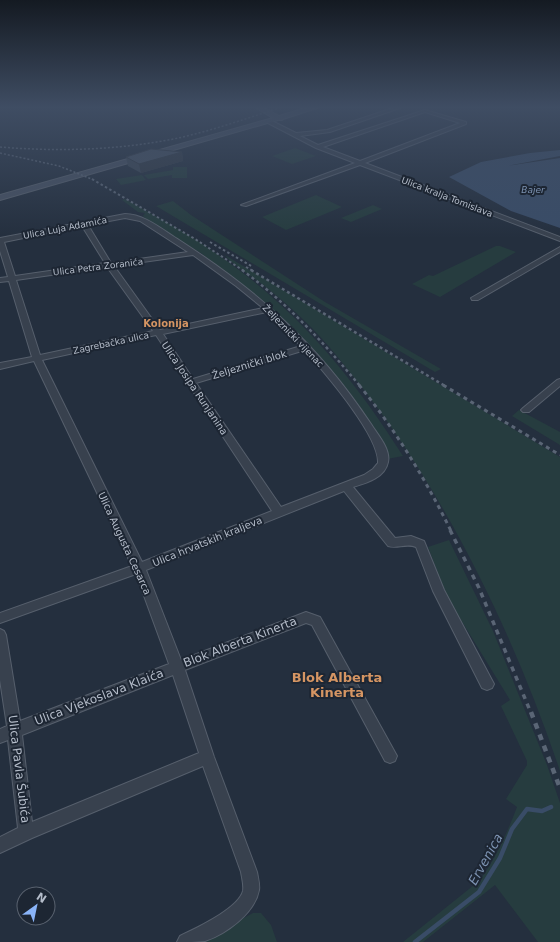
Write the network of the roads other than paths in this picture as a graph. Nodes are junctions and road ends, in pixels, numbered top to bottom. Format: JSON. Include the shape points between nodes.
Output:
{"nodes":[{"id":1,"x":171,"y":150,"type":"edge"},
{"id":2,"x":326,"y":150,"type":"edge"},
{"id":3,"x":394,"y":150,"type":"edge"},
{"id":4,"x":360,"y":163,"type":"junction"},
{"id":5,"x":0,"y":198,"type":"edge"},
{"id":6,"x":244,"y":205,"type":"dead end"},
{"id":7,"x":130,"y":216,"type":"joint"},
{"id":8,"x":84,"y":224,"type":"junction"},
{"id":9,"x":560,"y":239,"type":"edge"},
{"id":10,"x":0,"y":241,"type":"edge"},
{"id":11,"x":560,"y":249,"type":"edge"},
{"id":12,"x":196,"y":253,"type":"junction"},
{"id":13,"x":110,"y":266,"type":"junction"},
{"id":14,"x":12,"y":278,"type":"junction"},
{"id":15,"x":0,"y":280,"type":"edge"},
{"id":16,"x":475,"y":298,"type":"dead end"},
{"id":17,"x":269,"y":309,"type":"junction"},
{"id":18,"x":158,"y":333,"type":"junction"},
{"id":19,"x":306,"y":348,"type":"junction"},
{"id":20,"x":37,"y":358,"type":"junction"},
{"id":21,"x":0,"y":366,"type":"edge"},
{"id":22,"x":191,"y":382,"type":"junction"},
{"id":23,"x":560,"y":382,"type":"edge"},
{"id":24,"x":526,"y":410,"type":"dead end"},
{"id":25,"x":383,"y":461,"type":"joint"},
{"id":26,"x":346,"y":486,"type":"junction"},
{"id":27,"x":279,"y":512,"type":"junction"},
{"id":28,"x":140,"y":568,"type":"junction"},
{"id":29,"x":0,"y":618,"type":"edge"},
{"id":30,"x":0,"y":635,"type":"edge"},
{"id":31,"x":176,"y":667,"type":"junction"},
{"id":32,"x":488,"y":684,"type":"dead end"},
{"id":33,"x":14,"y":730,"type":"junction"},
{"id":34,"x":0,"y":736,"type":"edge"},
{"id":35,"x":390,"y":756,"type":"dead end"},
{"id":36,"x":207,"y":757,"type":"junction"},
{"id":37,"x":26,"y":832,"type":"junction"},
{"id":38,"x":0,"y":845,"type":"edge"},
{"id":39,"x":186,"y":942,"type":"edge"}],
"edges":[{"from":1,"to":5,"type":"main road"},
{"from":2,"to":4,"type":"street","name":"Ulica kralja Tomislava"},
{"from":3,"to":4,"type":"street"},
{"from":4,"to":6,"type":"street"},
{"from":4,"to":9,"type":"street","name":"Ulica kralja Tomislava"},
{"from":7,"to":8,"type":"street","name":"Ulica Luja Adamića"},
{"from":7,"to":12,"type":"street","name":"Željeznički vijenac","via":[[142,220]]},
{"from":8,"to":10,"type":"street","name":"Ulica Luja Adamića"},
{"from":8,"to":13,"type":"street","name":"Ulica Josipa Runjanina"},
{"from":10,"to":14,"type":"street","name":"Ulica Augusta Cesarca"},
{"from":11,"to":16,"type":"street"},
{"from":12,"to":13,"type":"street","name":"Ulica Petra Zoranića"},
{"from":12,"to":17,"type":"street","name":"Željeznički vijenac"},
{"from":13,"to":14,"type":"street","name":"Ulica Petra Zoranića"},
{"from":13,"to":18,"type":"street","name":"Ulica Josipa Runjanina"},
{"from":14,"to":15,"type":"street","name":"Ulica Petra Zoranića"},
{"from":14,"to":20,"type":"street","name":"Ulica Augusta Cesarca"},
{"from":17,"to":18,"type":"street","name":"Zagrebačka ulica"},
{"from":17,"to":19,"type":"street","name":"Željeznički vijenac"},
{"from":18,"to":20,"type":"street","name":"Zagrebačka ulica"},
{"from":18,"to":22,"type":"street","name":"Ulica Josipa Runjanina"},
{"from":19,"to":22,"type":"street","name":"Željeznički blok"},
{"from":19,"to":25,"type":"street","name":"Željeznički vijenac","via":[[347,395],[375,438],[383,454]]},
{"from":20,"to":21,"type":"street","name":"Zagrebačka ulica"},
{"from":20,"to":28,"type":"street","name":"Ulica Augusta Cesarca"},
{"from":22,"to":27,"type":"street","name":"Ulica Josipa Runjanina"},
{"from":23,"to":24,"type":"street"},
{"from":25,"to":26,"type":"street","name":"Ulica hrvatskih kraljeva","via":[[373,475]]},
{"from":26,"to":27,"type":"street","name":"Ulica hrvatskih kraljeva"},
{"from":26,"to":32,"type":"street","via":[[392,543],[411,540],[420,544],[440,591]]},
{"from":27,"to":28,"type":"street","name":"Ulica hrvatskih kraljeva"},
{"from":28,"to":29,"type":"street","name":"Ulica hrvatskih kraljeva"},
{"from":28,"to":31,"type":"street","name":"Ulica Augusta Cesarca"},
{"from":30,"to":33,"type":"street","name":"Ulica Pavla Šubića"},
{"from":31,"to":33,"type":"street","name":"Ulica Vjekoslava Klaića"},
{"from":31,"to":35,"type":"street","name":"Blok Alberta Kinerta","via":[[296,620],[306,617],[316,621]]},
{"from":31,"to":36,"type":"street","name":"Ulica Augusta Cesarca"},
{"from":33,"to":34,"type":"street","name":"Ulica Vjekoslava Klaića"},
{"from":33,"to":37,"type":"street","name":"Ulica Pavla Šubića"},
{"from":36,"to":37,"type":"street","name":"Ulica Pavla Šubića"},
{"from":36,"to":39,"type":"street","name":"Ulica Augusta Cesarca","via":[[249,872],[252,890],[248,899],[235,913]]},
{"from":37,"to":38,"type":"street","name":"Ulica Pavla Šubića"}]}
